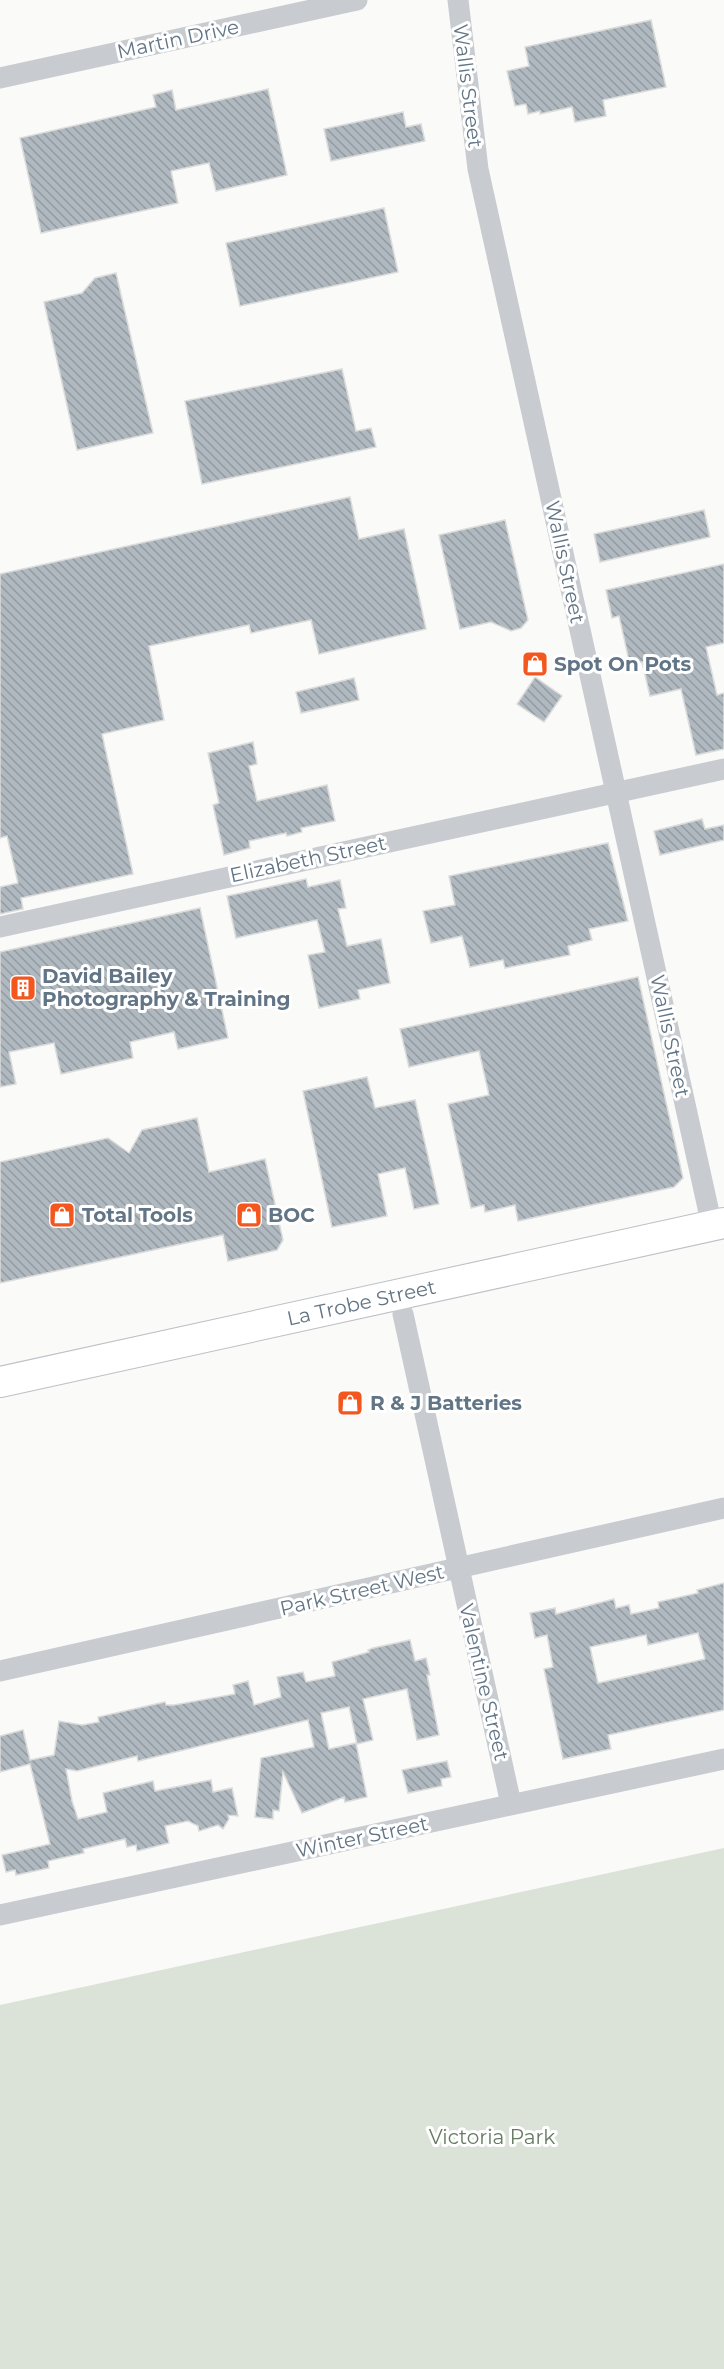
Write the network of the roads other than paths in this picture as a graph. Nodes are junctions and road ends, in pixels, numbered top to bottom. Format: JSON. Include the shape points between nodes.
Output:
{"nodes":[{"id":1,"x":357,"y":0,"type":"edge"},
{"id":2,"x":458,"y":0,"type":"edge"},
{"id":3,"x":0,"y":78,"type":"edge"},
{"id":4,"x":724,"y":769,"type":"edge"},
{"id":5,"x":616,"y":792,"type":"junction"},
{"id":6,"x":0,"y":927,"type":"edge"},
{"id":7,"x":719,"y":1235,"type":"edge"},
{"id":8,"x":401,"y":1304,"type":"junction"},
{"id":9,"x":0,"y":1382,"type":"edge"},
{"id":10,"x":0,"y":1403,"type":"edge"},
{"id":11,"x":724,"y":1508,"type":"edge"},
{"id":12,"x":458,"y":1568,"type":"junction"},
{"id":13,"x":0,"y":1671,"type":"edge"},
{"id":14,"x":724,"y":1759,"type":"edge"},
{"id":15,"x":511,"y":1804,"type":"junction"},
{"id":16,"x":0,"y":1915,"type":"edge"}],
"edges":[{"from":1,"to":3,"type":"street","name":"Martin Drive"},
{"from":2,"to":5,"type":"street","name":"Wallis Street","via":[[478,169]]},
{"from":4,"to":5,"type":"street","name":"Elizabeth Street"},
{"from":5,"to":6,"type":"street","name":"Elizabeth Street"},
{"from":5,"to":7,"type":"street","name":"Wallis Street"},
{"from":7,"to":8,"type":"main road","name":"La Trobe Street"},
{"from":8,"to":9,"type":"main road","name":"La Trobe Street"},
{"from":8,"to":10,"type":"main road","name":"La Trobe Street"},
{"from":8,"to":12,"type":"street","name":"Valentine Street"},
{"from":11,"to":12,"type":"street","name":"Park Street West"},
{"from":12,"to":13,"type":"street","name":"Park Street West"},
{"from":12,"to":15,"type":"street","name":"Valentine Street"},
{"from":14,"to":15,"type":"street","name":"Winter Street"},
{"from":15,"to":16,"type":"street","name":"Winter Street"}]}
